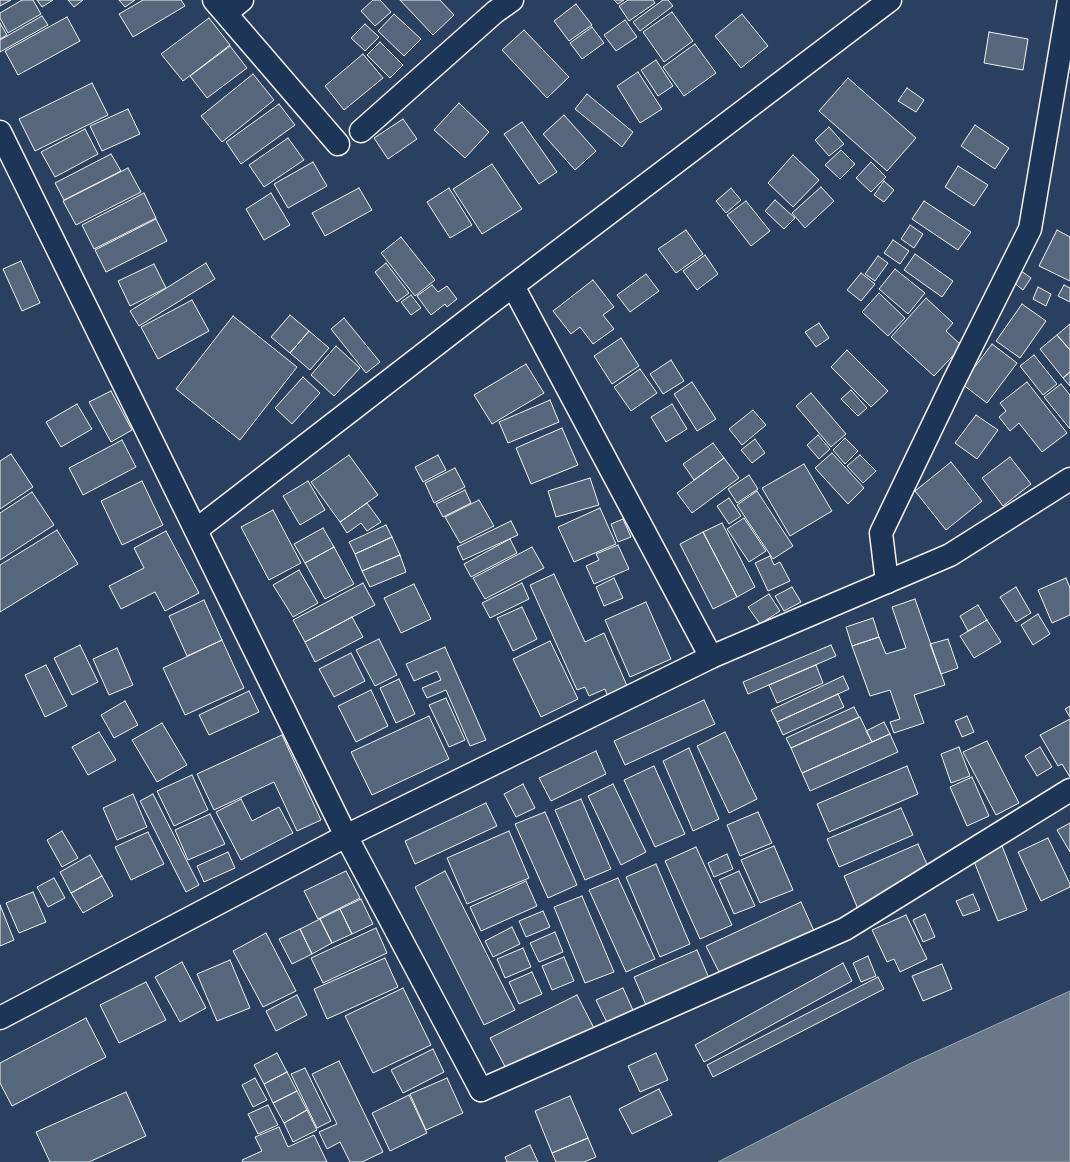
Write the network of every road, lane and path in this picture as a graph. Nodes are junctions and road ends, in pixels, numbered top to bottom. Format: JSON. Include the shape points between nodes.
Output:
{"nodes":[{"id":1,"x":512,"y":0,"type":"edge"},
{"id":2,"x":890,"y":0,"type":"edge"},
{"id":3,"x":1069,"y":0,"type":"edge"},
{"id":4,"x":227,"y":4,"type":"edge"},
{"id":5,"x":361,"y":131,"type":"dead end"},
{"id":6,"x":0,"y":132,"type":"edge"},
{"id":7,"x":338,"y":144,"type":"dead end"},
{"id":8,"x":513,"y":286,"type":"junction"},
{"id":9,"x":1070,"y":479,"type":"edge"},
{"id":10,"x":196,"y":530,"type":"junction"},
{"id":11,"x":887,"y":582,"type":"junction"},
{"id":12,"x":711,"y":657,"type":"junction"},
{"id":13,"x":1070,"y":790,"type":"edge"},
{"id":14,"x":346,"y":836,"type":"junction"},
{"id":15,"x":0,"y":1018,"type":"edge"}],
"edges":[{"from":1,"to":5,"type":"street","via":[[495,12]]},
{"from":2,"to":8,"type":"street"},
{"from":3,"to":11,"type":"street","via":[[1030,229],[881,533]]},
{"from":4,"to":7,"type":"street"},
{"from":6,"to":10,"type":"street"},
{"from":8,"to":10,"type":"street"},
{"from":8,"to":12,"type":"street"},
{"from":9,"to":11,"type":"street","via":[[950,555]]},
{"from":10,"to":14,"type":"street"},
{"from":11,"to":12,"type":"street"},
{"from":12,"to":14,"type":"street"},
{"from":13,"to":14,"type":"street","via":[[845,929],[481,1090]]},
{"from":14,"to":15,"type":"street"}]}
